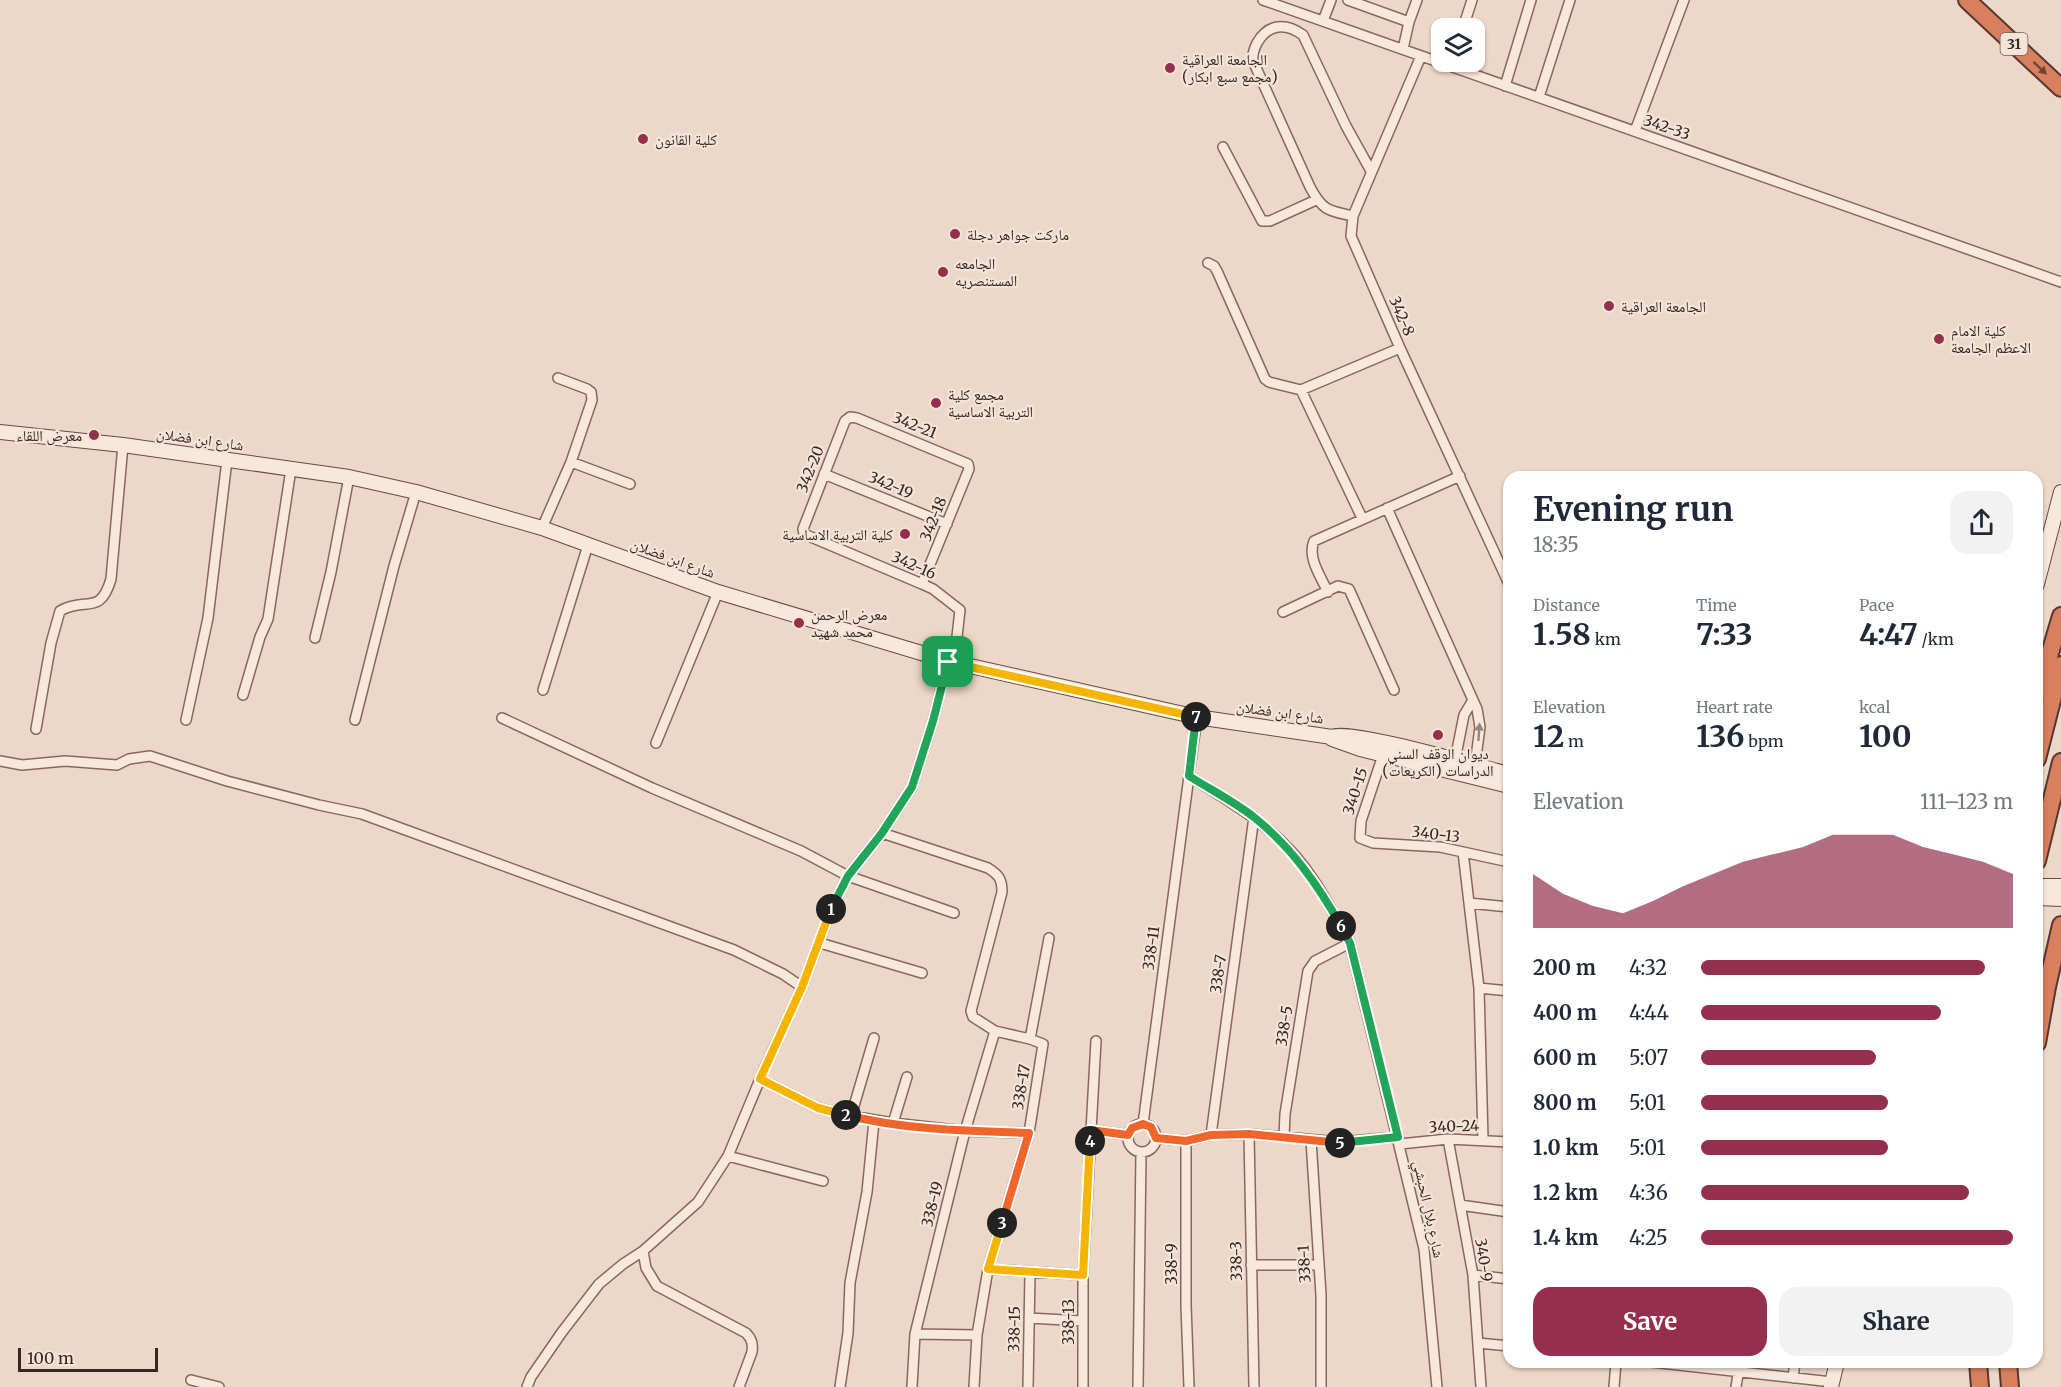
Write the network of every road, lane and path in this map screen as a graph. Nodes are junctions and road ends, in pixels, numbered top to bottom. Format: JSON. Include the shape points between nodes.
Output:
{"nodes":[{"id":1,"x":1263,"y":0,"type":"edge"},
{"id":2,"x":1331,"y":0,"type":"edge"},
{"id":3,"x":1348,"y":0,"type":"edge"},
{"id":4,"x":1417,"y":0,"type":"edge"},
{"id":5,"x":1472,"y":0,"type":"edge"},
{"id":6,"x":1531,"y":0,"type":"edge"},
{"id":7,"x":1570,"y":0,"type":"edge"},
{"id":8,"x":1684,"y":0,"type":"edge"},
{"id":9,"x":1967,"y":0,"type":"edge"},
{"id":10,"x":1376,"y":5,"type":"edge"},
{"id":11,"x":1466,"y":18,"type":"edge"},
{"id":12,"x":1323,"y":21,"type":"junction"},
{"id":13,"x":1409,"y":22,"type":"junction"},
{"id":14,"x":1403,"y":49,"type":"junction"},
{"id":15,"x":1421,"y":56,"type":"junction"},
{"id":16,"x":1431,"y":59,"type":"edge"},
{"id":17,"x":1472,"y":72,"type":"edge"},
{"id":18,"x":1506,"y":86,"type":"junction"},
{"id":19,"x":2061,"y":88,"type":"edge"},
{"id":20,"x":1539,"y":97,"type":"junction"},
{"id":21,"x":1635,"y":131,"type":"junction"},
{"id":22,"x":1223,"y":147,"type":"dead end"},
{"id":23,"x":1371,"y":171,"type":"junction"},
{"id":24,"x":1317,"y":200,"type":"junction"},
{"id":25,"x":1353,"y":216,"type":"junction"},
{"id":26,"x":1208,"y":263,"type":"dead end"},
{"id":27,"x":2061,"y":282,"type":"edge"},
{"id":28,"x":1400,"y":348,"type":"junction"},
{"id":29,"x":558,"y":378,"type":"dead end"},
{"id":30,"x":1301,"y":390,"type":"junction"},
{"id":31,"x":850,"y":417,"type":"joint"},
{"id":32,"x":0,"y":432,"type":"edge"},
{"id":33,"x":123,"y":445,"type":"junction"},
{"id":34,"x":227,"y":460,"type":"junction"},
{"id":35,"x":571,"y":462,"type":"junction"},
{"id":36,"x":968,"y":464,"type":"joint"},
{"id":37,"x":291,"y":469,"type":"junction"},
{"id":38,"x":824,"y":474,"type":"junction"},
{"id":39,"x":1460,"y":476,"type":"junction"},
{"id":40,"x":349,"y":477,"type":"junction"},
{"id":41,"x":630,"y":484,"type":"dead end"},
{"id":42,"x":416,"y":492,"type":"junction"},
{"id":43,"x":2061,"y":492,"type":"edge"},
{"id":44,"x":1387,"y":508,"type":"junction"},
{"id":45,"x":1362,"y":518,"type":"junction"},
{"id":46,"x":947,"y":524,"type":"junction"},
{"id":47,"x":542,"y":528,"type":"junction"},
{"id":48,"x":804,"y":534,"type":"joint"},
{"id":49,"x":588,"y":545,"type":"junction"},
{"id":50,"x":2043,"y":561,"type":"edge"},
{"id":51,"x":1503,"y":571,"type":"edge"},
{"id":52,"x":922,"y":584,"type":"junction"},
{"id":53,"x":718,"y":592,"type":"junction"},
{"id":54,"x":1328,"y":592,"type":"junction"},
{"id":55,"x":1283,"y":612,"type":"dead end"},
{"id":56,"x":2061,"y":616,"type":"edge"},
{"id":57,"x":315,"y":638,"type":"dead end"},
{"id":58,"x":951,"y":662,"type":"junction"},
{"id":59,"x":2061,"y":665,"type":"edge"},
{"id":60,"x":2043,"y":677,"type":"edge"},
{"id":61,"x":543,"y":690,"type":"dead end"},
{"id":62,"x":1394,"y":690,"type":"dead end"},
{"id":63,"x":243,"y":695,"type":"dead end"},
{"id":64,"x":1473,"y":700,"type":"junction"},
{"id":65,"x":1197,"y":717,"type":"junction"},
{"id":66,"x":502,"y":718,"type":"dead end"},
{"id":67,"x":186,"y":720,"type":"dead end"},
{"id":68,"x":355,"y":720,"type":"dead end"},
{"id":69,"x":36,"y":729,"type":"dead end"},
{"id":70,"x":1332,"y":736,"type":"junction"},
{"id":71,"x":2043,"y":736,"type":"edge"},
{"id":72,"x":656,"y":744,"type":"dead end"},
{"id":73,"x":1383,"y":755,"type":"junction"},
{"id":74,"x":1455,"y":760,"type":"junction"},
{"id":75,"x":0,"y":761,"type":"edge"},
{"id":76,"x":2061,"y":762,"type":"edge"},
{"id":77,"x":1475,"y":765,"type":"junction"},
{"id":78,"x":1503,"y":772,"type":"edge"},
{"id":79,"x":1189,"y":776,"type":"junction"},
{"id":80,"x":1503,"y":785,"type":"edge"},
{"id":81,"x":1254,"y":817,"type":"junction"},
{"id":82,"x":882,"y":833,"type":"junction"},
{"id":83,"x":2043,"y":836,"type":"edge"},
{"id":84,"x":1360,"y":838,"type":"joint"},
{"id":85,"x":1463,"y":852,"type":"junction"},
{"id":86,"x":1503,"y":861,"type":"edge"},
{"id":87,"x":848,"y":876,"type":"junction"},
{"id":88,"x":2043,"y":886,"type":"edge"},
{"id":89,"x":2061,"y":886,"type":"edge"},
{"id":90,"x":2043,"y":898,"type":"edge"},
{"id":91,"x":2061,"y":899,"type":"edge"},
{"id":92,"x":1469,"y":903,"type":"junction"},
{"id":93,"x":1503,"y":906,"type":"edge"},
{"id":94,"x":954,"y":913,"type":"dead end"},
{"id":95,"x":2061,"y":925,"type":"edge"},
{"id":96,"x":1049,"y":938,"type":"dead end"},
{"id":97,"x":820,"y":943,"type":"junction"},
{"id":98,"x":1350,"y":943,"type":"junction"},
{"id":99,"x":922,"y":973,"type":"dead end"},
{"id":100,"x":802,"y":987,"type":"junction"},
{"id":101,"x":1479,"y":988,"type":"junction"},
{"id":102,"x":1503,"y":990,"type":"edge"},
{"id":103,"x":2043,"y":1009,"type":"edge"},
{"id":104,"x":995,"y":1032,"type":"junction"},
{"id":105,"x":874,"y":1038,"type":"dead end"},
{"id":106,"x":1030,"y":1039,"type":"junction"},
{"id":107,"x":1096,"y":1041,"type":"dead end"},
{"id":108,"x":907,"y":1077,"type":"dead end"},
{"id":109,"x":760,"y":1079,"type":"junction"},
{"id":110,"x":851,"y":1116,"type":"junction"},
{"id":111,"x":874,"y":1121,"type":"junction"},
{"id":112,"x":893,"y":1123,"type":"junction"},
{"id":113,"x":1143,"y":1124,"type":"junction"},
{"id":114,"x":1090,"y":1130,"type":"junction"},
{"id":115,"x":965,"y":1131,"type":"junction"},
{"id":116,"x":1029,"y":1133,"type":"junction"},
{"id":117,"x":1249,"y":1134,"type":"junction"},
{"id":118,"x":1128,"y":1135,"type":"junction"},
{"id":119,"x":1211,"y":1135,"type":"junction"},
{"id":120,"x":1284,"y":1137,"type":"junction"},
{"id":121,"x":1156,"y":1138,"type":"junction"},
{"id":122,"x":1448,"y":1139,"type":"junction"},
{"id":123,"x":1482,"y":1139,"type":"junction"},
{"id":124,"x":1311,"y":1140,"type":"junction"},
{"id":125,"x":1186,"y":1141,"type":"junction"},
{"id":126,"x":1399,"y":1141,"type":"junction"},
{"id":127,"x":1503,"y":1141,"type":"edge"},
{"id":128,"x":1141,"y":1152,"type":"junction"},
{"id":129,"x":728,"y":1156,"type":"junction"},
{"id":130,"x":823,"y":1181,"type":"dead end"},
{"id":131,"x":1460,"y":1205,"type":"junction"},
{"id":132,"x":1503,"y":1211,"type":"edge"},
{"id":133,"x":644,"y":1251,"type":"junction"},
{"id":134,"x":1251,"y":1264,"type":"junction"},
{"id":135,"x":1319,"y":1265,"type":"junction"},
{"id":136,"x":988,"y":1269,"type":"junction"},
{"id":137,"x":1030,"y":1272,"type":"junction"},
{"id":138,"x":1083,"y":1275,"type":"junction"},
{"id":139,"x":1473,"y":1275,"type":"junction"},
{"id":140,"x":1503,"y":1278,"type":"edge"},
{"id":141,"x":1029,"y":1318,"type":"junction"},
{"id":142,"x":1083,"y":1321,"type":"junction"},
{"id":143,"x":915,"y":1334,"type":"junction"},
{"id":144,"x":977,"y":1335,"type":"junction"},
{"id":145,"x":1478,"y":1343,"type":"junction"},
{"id":146,"x":1503,"y":1346,"type":"edge"},
{"id":147,"x":1616,"y":1368,"type":"edge"},
{"id":148,"x":1739,"y":1368,"type":"edge"},
{"id":149,"x":1744,"y":1368,"type":"edge"},
{"id":150,"x":1794,"y":1368,"type":"edge"},
{"id":151,"x":1835,"y":1368,"type":"edge"},
{"id":152,"x":1978,"y":1368,"type":"edge"},
{"id":153,"x":2008,"y":1368,"type":"edge"},
{"id":154,"x":2018,"y":1368,"type":"edge"},
{"id":155,"x":1793,"y":1378,"type":"junction"},
{"id":156,"x":191,"y":1380,"type":"dead end"},
{"id":157,"x":1831,"y":1384,"type":"edge"},
{"id":158,"x":219,"y":1387,"type":"edge"},
{"id":159,"x":527,"y":1387,"type":"edge"},
{"id":160,"x":740,"y":1387,"type":"edge"},
{"id":161,"x":840,"y":1387,"type":"edge"},
{"id":162,"x":912,"y":1387,"type":"edge"},
{"id":163,"x":974,"y":1387,"type":"edge"},
{"id":164,"x":1028,"y":1387,"type":"edge"},
{"id":165,"x":1083,"y":1387,"type":"edge"},
{"id":166,"x":1138,"y":1387,"type":"edge"},
{"id":167,"x":1189,"y":1387,"type":"edge"},
{"id":168,"x":1254,"y":1387,"type":"edge"},
{"id":169,"x":1321,"y":1387,"type":"edge"},
{"id":170,"x":1437,"y":1387,"type":"edge"},
{"id":171,"x":1481,"y":1387,"type":"edge"},
{"id":172,"x":1614,"y":1387,"type":"edge"},
{"id":173,"x":1736,"y":1387,"type":"edge"},
{"id":174,"x":1980,"y":1387,"type":"edge"},
{"id":175,"x":2010,"y":1387,"type":"edge"},
{"id":176,"x":2016,"y":1387,"type":"edge"}],
"edges":[{"from":1,"to":12,"type":"street","name":"342-33"},
{"from":2,"to":12,"type":"street"},
{"from":3,"to":10,"type":"street"},
{"from":4,"to":13,"type":"street"},
{"from":5,"to":11,"type":"street"},
{"from":6,"to":18,"type":"street"},
{"from":7,"to":20,"type":"street"},
{"from":8,"to":21,"type":"street"},
{"from":9,"to":19,"type":"highway","number":"31","one_way":true},
{"from":10,"to":13,"type":"street"},
{"from":12,"to":14,"type":"street","name":"342-33"},
{"from":13,"to":14,"type":"street"},
{"from":14,"to":15,"type":"street","name":"342-33"},
{"from":15,"to":16,"type":"street","name":"342-33"},
{"from":15,"to":23,"type":"street","name":"342-8"},
{"from":17,"to":18,"type":"street","name":"342-33"},
{"from":18,"to":20,"type":"street","name":"342-33"},
{"from":20,"to":21,"type":"street","name":"342-33"},
{"from":21,"to":27,"type":"street","name":"342-33"},
{"from":22,"to":24,"type":"street","via":[[1262,221]]},
{"from":23,"to":24,"type":"street","via":[[1303,35],[1290,29],[1271,28],[1256,45],[1253,61]]},
{"from":23,"to":25,"type":"street","name":"342-8"},
{"from":24,"to":25,"type":"street","via":[[1325,209]]},
{"from":25,"to":28,"type":"street","name":"342-8","via":[[1352,236]]},
{"from":26,"to":30,"type":"street","via":[[1217,271],[1266,380]]},
{"from":28,"to":30,"type":"street"},
{"from":28,"to":39,"type":"street","name":"342-8"},
{"from":29,"to":35,"type":"street","via":[[587,389],[592,395]]},
{"from":30,"to":45,"type":"street"},
{"from":31,"to":36,"type":"street","name":"342-21"},
{"from":31,"to":38,"type":"street","name":"342-20"},
{"from":32,"to":33,"type":"street","name":"شارع ابن فضلان"},
{"from":33,"to":34,"type":"street","name":"شارع ابن فضلان"},
{"from":33,"to":69,"type":"street","via":[[111,579],[99,602],[60,611]]},
{"from":34,"to":37,"type":"street","name":"شارع ابن فضلان"},
{"from":34,"to":67,"type":"street","via":[[208,618]]},
{"from":35,"to":41,"type":"street"},
{"from":35,"to":47,"type":"street"},
{"from":36,"to":46,"type":"street","name":"342-18"},
{"from":37,"to":40,"type":"street","name":"شارع ابن فضلان"},
{"from":37,"to":63,"type":"street","via":[[268,619]]},
{"from":38,"to":46,"type":"street","name":"342-19"},
{"from":38,"to":48,"type":"street","name":"342-20","via":[[802,529]]},
{"from":39,"to":44,"type":"street"},
{"from":39,"to":51,"type":"street","name":"342-8"},
{"from":40,"to":42,"type":"street","name":"شارع ابن فضلان"},
{"from":40,"to":57,"type":"street"},
{"from":42,"to":47,"type":"street","name":"شارع ابن فضلان"},
{"from":42,"to":68,"type":"street"},
{"from":43,"to":50,"type":"street"},
{"from":44,"to":45,"type":"street"},
{"from":44,"to":64,"type":"street"},
{"from":45,"to":54,"type":"street","via":[[1314,541],[1311,547]]},
{"from":46,"to":52,"type":"street","name":"342-18"},
{"from":47,"to":49,"type":"street","name":"شارع ابن فضلان"},
{"from":48,"to":52,"type":"street","name":"342-16"},
{"from":49,"to":53,"type":"street","name":"شارع ابن فضلان"},
{"from":49,"to":61,"type":"street"},
{"from":52,"to":58,"type":"street","name":"342-16","via":[[960,610]]},
{"from":53,"to":58,"type":"street","name":"شارع ابن فضلان"},
{"from":53,"to":72,"type":"street"},
{"from":54,"to":55,"type":"street"},
{"from":54,"to":62,"type":"street","via":[[1338,586],[1349,589]]},
{"from":56,"to":60,"type":"highway"},
{"from":58,"to":65,"type":"street","name":"شارع ابن فضلان"},
{"from":58,"to":82,"type":"street","via":[[912,787]]},
{"from":59,"to":71,"type":"highway"},
{"from":64,"to":74,"type":"street","via":[[1464,715]]},
{"from":77,"to":64,"type":"street","one_way":true,"via":[[1480,727]]},
{"from":65,"to":70,"type":"street","name":"شارع ابن فضلان"},
{"from":65,"to":79,"type":"street"},
{"from":66,"to":87,"type":"street","via":[[801,851]]},
{"from":70,"to":73,"type":"street","name":"شارع ابن فضلان","via":[[1334,741]]},
{"from":70,"to":74,"type":"street","name":"شارع ابن فضلان","via":[[1355,737]]},
{"from":73,"to":80,"type":"street","name":"شارع ابن فضلان"},
{"from":73,"to":84,"type":"street","name":"340-15","via":[[1361,821]]},
{"from":74,"to":77,"type":"street","name":"شارع ابن فضلان"},
{"from":75,"to":100,"type":"street","via":[[22,765],[65,761],[117,765],[150,756],[227,781],[362,814],[734,950]]},
{"from":76,"to":83,"type":"highway"},
{"from":77,"to":78,"type":"street","name":"شارع ابن فضلان"},
{"from":79,"to":81,"type":"street","name":"شارع بلال الحبشي"},
{"from":79,"to":113,"type":"street","name":"338-11"},
{"from":81,"to":98,"type":"street","name":"شارع بلال الحبشي","via":[[1290,850]]},
{"from":81,"to":119,"type":"street","name":"338-7"},
{"from":82,"to":87,"type":"street"},
{"from":82,"to":104,"type":"street","via":[[988,868],[1002,881],[971,1011],[973,1017]]},
{"from":84,"to":85,"type":"street","name":"340-13","via":[[1373,843]]},
{"from":85,"to":86,"type":"street","name":"340-13"},
{"from":85,"to":92,"type":"street"},
{"from":87,"to":94,"type":"street"},
{"from":87,"to":97,"type":"street"},
{"from":88,"to":89,"type":"street"},
{"from":90,"to":91,"type":"street"},
{"from":92,"to":93,"type":"street"},
{"from":92,"to":101,"type":"street"},
{"from":95,"to":103,"type":"highway"},
{"from":96,"to":106,"type":"street"},
{"from":97,"to":99,"type":"street"},
{"from":97,"to":100,"type":"street"},
{"from":98,"to":120,"type":"street","name":"338-5","via":[[1315,961],[1308,971]]},
{"from":98,"to":126,"type":"street","name":"شارع بلال الحبشي"},
{"from":100,"to":109,"type":"street"},
{"from":101,"to":102,"type":"street"},
{"from":101,"to":123,"type":"street"},
{"from":104,"to":106,"type":"street"},
{"from":104,"to":115,"type":"street","name":"338-19"},
{"from":105,"to":110,"type":"street"},
{"from":106,"to":116,"type":"street","name":"338-17","via":[[1043,1044]]},
{"from":107,"to":114,"type":"street","name":"338-13"},
{"from":108,"to":112,"type":"street"},
{"from":109,"to":110,"type":"street","via":[[818,1108]]},
{"from":109,"to":129,"type":"street"},
{"from":110,"to":111,"type":"street"},
{"from":111,"to":112,"type":"street"},
{"from":111,"to":161,"type":"street","via":[[867,1192],[850,1284]]},
{"from":112,"to":115,"type":"street"},
{"from":113,"to":118,"type":"street","via":[[1132,1128]]},
{"from":113,"to":121,"type":"street","via":[[1151,1127]]},
{"from":114,"to":118,"type":"street"},
{"from":114,"to":138,"type":"street","name":"338-13"},
{"from":115,"to":116,"type":"street"},
{"from":115,"to":143,"type":"street","name":"338-19"},
{"from":116,"to":136,"type":"street","name":"338-17"},
{"from":117,"to":119,"type":"street","name":"340-24"},
{"from":117,"to":120,"type":"street","name":"340-24"},
{"from":117,"to":134,"type":"street","name":"338-3"},
{"from":118,"to":128,"type":"street","via":[[1130,1144]]},
{"from":119,"to":125,"type":"street","name":"340-24"},
{"from":120,"to":124,"type":"street","name":"340-24"},
{"from":121,"to":125,"type":"street","name":"340-24"},
{"from":121,"to":128,"type":"street","via":[[1149,1150]]},
{"from":122,"to":123,"type":"street","name":"340-24"},
{"from":122,"to":126,"type":"street","name":"340-24"},
{"from":122,"to":131,"type":"street","name":"340-9"},
{"from":123,"to":127,"type":"street","name":"340-24"},
{"from":124,"to":126,"type":"street","name":"340-24"},
{"from":124,"to":135,"type":"street","name":"338-1"},
{"from":125,"to":167,"type":"street","name":"338-9"},
{"from":126,"to":170,"type":"street","name":"شارع بلال الحبشي","via":[[1424,1249]]},
{"from":128,"to":166,"type":"street"},
{"from":129,"to":130,"type":"street"},
{"from":129,"to":133,"type":"street","via":[[698,1202]]},
{"from":131,"to":132,"type":"street"},
{"from":131,"to":139,"type":"street","name":"340-9"},
{"from":133,"to":159,"type":"street","via":[[599,1284]]},
{"from":133,"to":160,"type":"street","via":[[646,1268],[657,1286],[750,1337],[752,1352]]},
{"from":134,"to":135,"type":"street"},
{"from":134,"to":168,"type":"street","name":"338-3"},
{"from":135,"to":169,"type":"street","name":"338-1"},
{"from":136,"to":137,"type":"street"},
{"from":136,"to":144,"type":"street","name":"338-17"},
{"from":137,"to":138,"type":"street"},
{"from":137,"to":141,"type":"street","name":"338-15"},
{"from":138,"to":142,"type":"street","name":"338-13"},
{"from":139,"to":140,"type":"street"},
{"from":139,"to":145,"type":"street","name":"340-9"},
{"from":141,"to":142,"type":"street"},
{"from":141,"to":164,"type":"street","name":"338-15"},
{"from":142,"to":165,"type":"street","name":"338-13"},
{"from":143,"to":144,"type":"street"},
{"from":143,"to":162,"type":"street","name":"338-19"},
{"from":144,"to":163,"type":"street","name":"338-17"},
{"from":145,"to":146,"type":"street"},
{"from":145,"to":171,"type":"street","name":"340-9"},
{"from":147,"to":172,"type":"street"},
{"from":148,"to":173,"type":"street"},
{"from":149,"to":155,"type":"street"},
{"from":150,"to":155,"type":"street"},
{"from":151,"to":157,"type":"street"},
{"from":152,"to":174,"type":"highway"},
{"from":153,"to":175,"type":"highway"},
{"from":154,"to":176,"type":"highway"},
{"from":155,"to":157,"type":"street"},
{"from":156,"to":158,"type":"street"}]}
